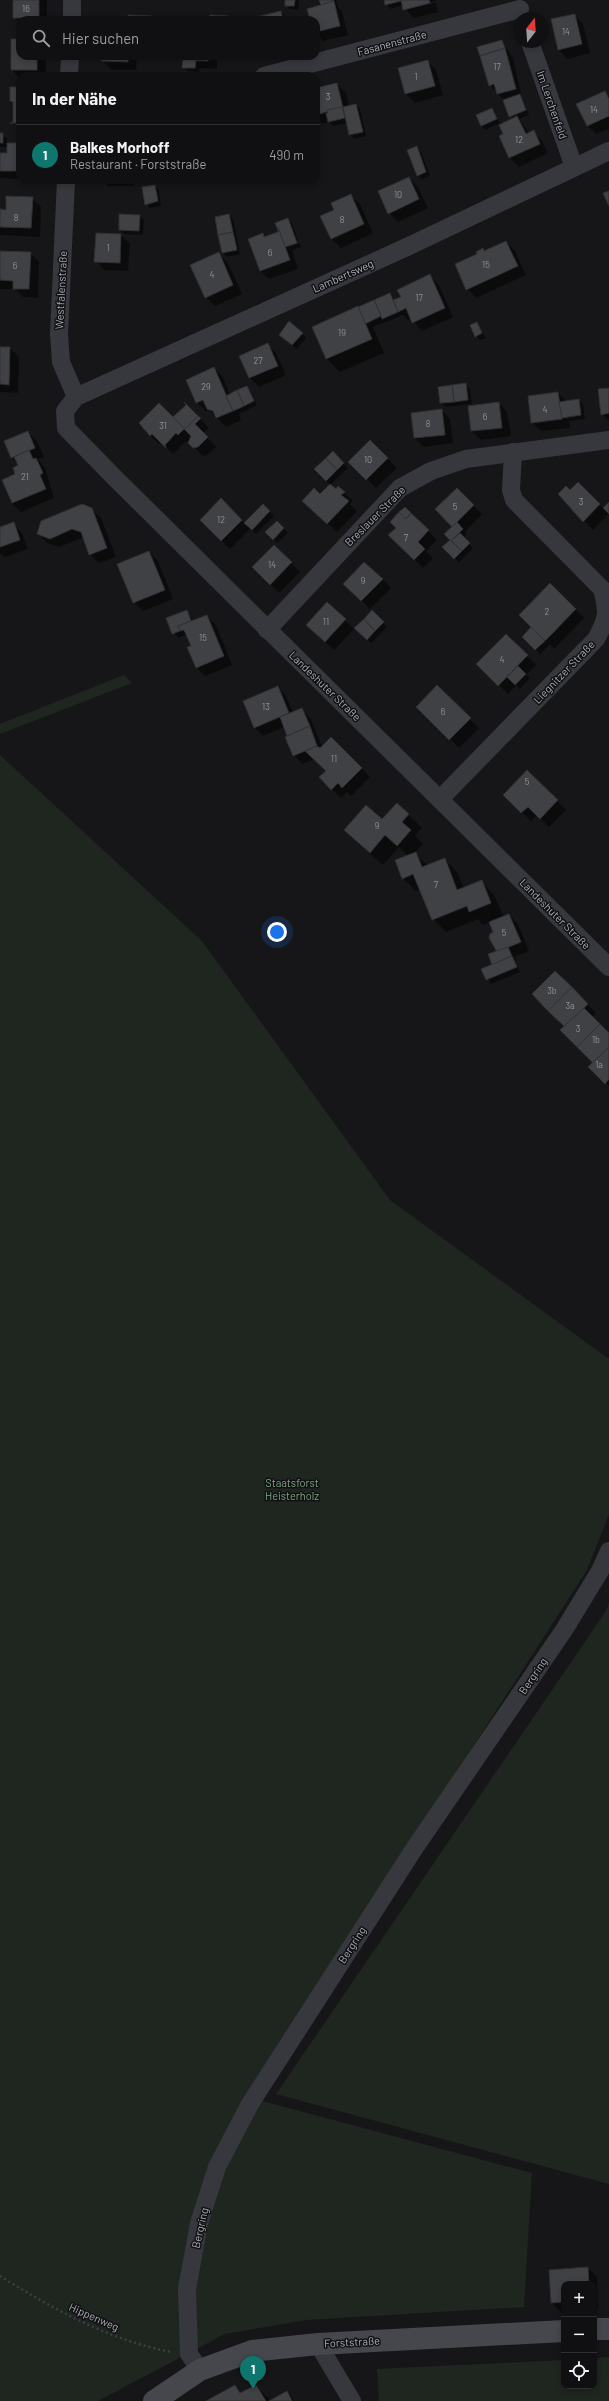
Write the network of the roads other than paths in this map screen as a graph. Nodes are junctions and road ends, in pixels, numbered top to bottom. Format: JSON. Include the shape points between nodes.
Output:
{"nodes":[{"id":1,"x":72,"y":0,"type":"edge"},
{"id":2,"x":520,"y":9,"type":"edge"},
{"id":3,"x":72,"y":16,"type":"edge"},
{"id":4,"x":532,"y":48,"type":"edge"},
{"id":5,"x":70,"y":60,"type":"edge"},
{"id":6,"x":69,"y":72,"type":"edge"},
{"id":7,"x":279,"y":72,"type":"edge"},
{"id":8,"x":609,"y":151,"type":"edge"},
{"id":9,"x":574,"y":167,"type":"junction"},
{"id":10,"x":66,"y":184,"type":"edge"},
{"id":11,"x":76,"y":397,"type":"junction"},
{"id":12,"x":609,"y":440,"type":"edge"},
{"id":13,"x":513,"y":452,"type":"junction"},
{"id":14,"x":267,"y":630,"type":"junction"},
{"id":15,"x":440,"y":799,"type":"junction"},
{"id":16,"x":609,"y":967,"type":"edge"},
{"id":17,"x":609,"y":1551,"type":"edge"},
{"id":18,"x":609,"y":2329,"type":"edge"},
{"id":19,"x":597,"y":2330,"type":"edge"},
{"id":20,"x":561,"y":2331,"type":"edge"},
{"id":21,"x":318,"y":2344,"type":"junction"},
{"id":22,"x":194,"y":2362,"type":"junction"},
{"id":23,"x":154,"y":2401,"type":"edge"},
{"id":24,"x":352,"y":2401,"type":"edge"}],
"edges":[{"from":1,"to":3,"type":"street"},
{"from":2,"to":7,"type":"street","name":"Fasanenstraße"},
{"from":4,"to":9,"type":"street","name":"Im Lerchenfeld"},
{"from":5,"to":6,"type":"street"},
{"from":8,"to":9,"type":"street","name":"Lambertsweg"},
{"from":9,"to":11,"type":"street","name":"Lambertsweg","via":[[409,246]]},
{"from":10,"to":11,"type":"street","name":"Westfalenstraße","via":[[60,362]]},
{"from":11,"to":14,"type":"street","name":"Landeshuter Straße","via":[[65,411],[66,428]]},
{"from":12,"to":13,"type":"street","name":"Breslauer Straße"},
{"from":13,"to":14,"type":"street","name":"Breslauer Straße","via":[[466,459],[438,468],[400,488]]},
{"from":13,"to":15,"type":"street","name":"Liegnitzer Straße","via":[[511,490],[514,500],[602,589],[607,607],[606,622],[596,639]]},
{"from":14,"to":15,"type":"street","name":"Landeshuter Straße"},
{"from":15,"to":16,"type":"street","name":"Landeshuter Straße"},
{"from":17,"to":22,"type":"street","name":"Bergring","via":[[600,1571],[564,1630],[414,1849],[250,2104],[217,2167],[199,2223],[188,2289]]},
{"from":18,"to":19,"type":"street"},
{"from":20,"to":21,"type":"street","name":"Forststraße"},
{"from":21,"to":22,"type":"street","name":"Forststraße","via":[[252,2351]]},
{"from":21,"to":24,"type":"street"},
{"from":22,"to":23,"type":"street","name":"Forststraße"}]}
